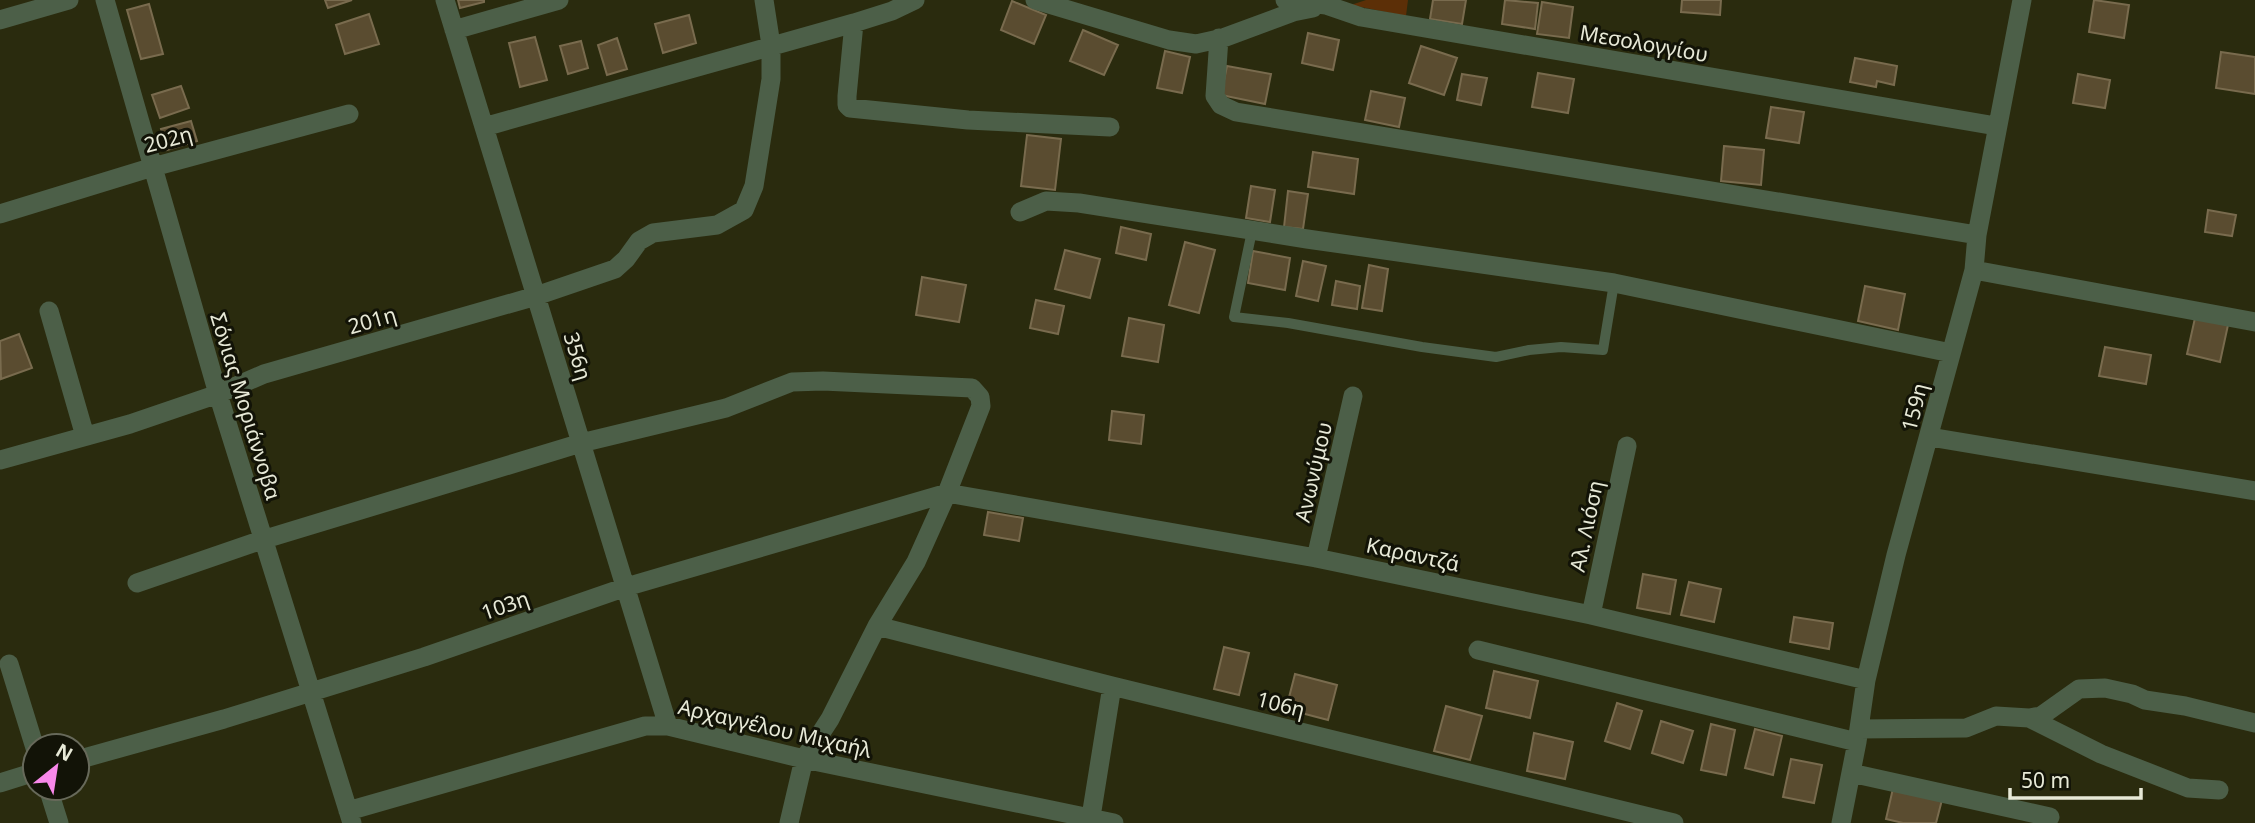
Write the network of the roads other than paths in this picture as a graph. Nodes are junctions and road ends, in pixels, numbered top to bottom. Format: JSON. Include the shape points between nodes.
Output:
{"nodes":[{"id":1,"x":69,"y":0,"type":"edge"},
{"id":2,"x":105,"y":0,"type":"edge"},
{"id":3,"x":445,"y":0,"type":"edge"},
{"id":4,"x":559,"y":0,"type":"edge"},
{"id":5,"x":764,"y":0,"type":"edge"},
{"id":6,"x":915,"y":0,"type":"edge"},
{"id":7,"x":1035,"y":0,"type":"edge"},
{"id":8,"x":1285,"y":0,"type":"edge"},
{"id":9,"x":2022,"y":0,"type":"edge"},
{"id":10,"x":1333,"y":3,"type":"edge"},
{"id":11,"x":0,"y":20,"type":"edge"},
{"id":12,"x":854,"y":23,"type":"junction"},
{"id":13,"x":454,"y":30,"type":"junction"},
{"id":14,"x":1219,"y":38,"type":"junction"},
{"id":15,"x":771,"y":45,"type":"junction"},
{"id":16,"x":349,"y":114,"type":"dead end"},
{"id":17,"x":1996,"y":126,"type":"junction"},
{"id":18,"x":484,"y":127,"type":"junction"},
{"id":19,"x":1110,"y":127,"type":"dead end"},
{"id":20,"x":153,"y":167,"type":"junction"},
{"id":21,"x":1020,"y":212,"type":"dead end"},
{"id":22,"x":0,"y":214,"type":"edge"},
{"id":23,"x":1252,"y":231,"type":"junction"},
{"id":24,"x":1977,"y":235,"type":"junction"},
{"id":25,"x":1974,"y":270,"type":"junction"},
{"id":26,"x":1614,"y":283,"type":"junction"},
{"id":27,"x":536,"y":296,"type":"junction"},
{"id":28,"x":49,"y":311,"type":"dead end"},
{"id":29,"x":2255,"y":322,"type":"edge"},
{"id":30,"x":1951,"y":353,"type":"junction"},
{"id":31,"x":218,"y":394,"type":"junction"},
{"id":32,"x":1353,"y":396,"type":"dead end"},
{"id":33,"x":85,"y":436,"type":"junction"},
{"id":34,"x":1930,"y":437,"type":"junction"},
{"id":35,"x":581,"y":443,"type":"junction"},
{"id":36,"x":1627,"y":446,"type":"dead end"},
{"id":37,"x":0,"y":460,"type":"edge"},
{"id":38,"x":2255,"y":491,"type":"edge"},
{"id":39,"x":947,"y":493,"type":"junction"},
{"id":40,"x":262,"y":540,"type":"junction"},
{"id":41,"x":1316,"y":558,"type":"junction"},
{"id":42,"x":137,"y":583,"type":"dead end"},
{"id":43,"x":626,"y":587,"type":"junction"},
{"id":44,"x":1591,"y":615,"type":"junction"},
{"id":45,"x":877,"y":626,"type":"junction"},
{"id":46,"x":1478,"y":650,"type":"dead end"},
{"id":47,"x":9,"y":664,"type":"dead end"},
{"id":48,"x":1866,"y":680,"type":"junction"},
{"id":49,"x":1112,"y":686,"type":"junction"},
{"id":50,"x":312,"y":692,"type":"junction"},
{"id":51,"x":2029,"y":718,"type":"junction"},
{"id":52,"x":2255,"y":723,"type":"edge"},
{"id":53,"x":668,"y":726,"type":"junction"},
{"id":54,"x":30,"y":732,"type":"edge"},
{"id":55,"x":1858,"y":736,"type":"junction"},
{"id":56,"x":91,"y":756,"type":"edge"},
{"id":57,"x":804,"y":759,"type":"junction"},
{"id":58,"x":1851,"y":773,"type":"junction"},
{"id":59,"x":21,"y":776,"type":"edge"},
{"id":60,"x":0,"y":783,"type":"edge"},
{"id":61,"x":2219,"y":790,"type":"dead end"},
{"id":62,"x":52,"y":802,"type":"edge"},
{"id":63,"x":350,"y":817,"type":"edge"},
{"id":64,"x":2050,"y":817,"type":"dead end"},
{"id":65,"x":1091,"y":820,"type":"edge"},
{"id":66,"x":59,"y":823,"type":"edge"},
{"id":67,"x":789,"y":823,"type":"edge"},
{"id":68,"x":1114,"y":823,"type":"edge"},
{"id":69,"x":1674,"y":823,"type":"edge"},
{"id":70,"x":1841,"y":823,"type":"edge"}],
"edges":[{"from":1,"to":11,"type":"street"},
{"from":2,"to":20,"type":"street","name":"Σόνιας Μοριάννοβα"},
{"from":3,"to":13,"type":"street","name":"356η"},
{"from":4,"to":13,"type":"street"},
{"from":5,"to":15,"type":"street"},
{"from":6,"to":12,"type":"street"},
{"from":7,"to":14,"type":"street","via":[[1169,40],[1196,44]]},
{"from":8,"to":10,"type":"street","name":"Μεσολογγίου"},
{"from":9,"to":17,"type":"street","name":"159η"},
{"from":10,"to":14,"type":"street"},
{"from":10,"to":17,"type":"street","name":"Μεσολογγίου","via":[[1361,16]]},
{"from":12,"to":15,"type":"street"},
{"from":12,"to":19,"type":"street","via":[[847,96],[850,108]]},
{"from":13,"to":18,"type":"street","name":"356η"},
{"from":14,"to":24,"type":"street","via":[[1215,96],[1221,105],[1236,112]]},
{"from":15,"to":18,"type":"street"},
{"from":15,"to":27,"type":"street","name":"201η","via":[[771,79],[754,186],[744,210],[717,225],[653,233],[615,269]]},
{"from":16,"to":20,"type":"street","name":"202η"},
{"from":17,"to":24,"type":"street","name":"159η"},
{"from":18,"to":27,"type":"street","name":"356η"},
{"from":20,"to":22,"type":"street","name":"202η"},
{"from":20,"to":31,"type":"street","name":"Σόνιας Μοριάννοβα"},
{"from":21,"to":23,"type":"street","via":[[1046,201],[1079,203]]},
{"from":23,"to":26,"type":"street"},
{"from":23,"to":26,"type":"lane","via":[[1234,317],[1422,347],[1496,357],[1561,347],[1603,349]]},
{"from":24,"to":25,"type":"street","name":"159η"},
{"from":25,"to":29,"type":"street"},
{"from":25,"to":30,"type":"street","name":"159η"},
{"from":26,"to":30,"type":"street"},
{"from":27,"to":31,"type":"street","name":"201η","via":[[264,374]]},
{"from":27,"to":35,"type":"street","name":"356η"},
{"from":28,"to":33,"type":"street"},
{"from":30,"to":34,"type":"street","name":"159η"},
{"from":31,"to":33,"type":"street","name":"201η"},
{"from":31,"to":40,"type":"street","name":"Σόνιας Μοριάννοβα"},
{"from":32,"to":41,"type":"street","name":"Ανωνύμου"},
{"from":33,"to":37,"type":"street","name":"201η"},
{"from":34,"to":38,"type":"street"},
{"from":34,"to":48,"type":"street","name":"159η"},
{"from":35,"to":39,"type":"street","via":[[726,408],[792,382],[972,388],[981,406]]},
{"from":35,"to":40,"type":"street"},
{"from":35,"to":43,"type":"street","name":"356η"},
{"from":36,"to":44,"type":"street","name":"Αλ. Λιόση"},
{"from":39,"to":41,"type":"street","name":"Καραντζά"},
{"from":39,"to":43,"type":"street","name":"103η"},
{"from":39,"to":45,"type":"street","via":[[916,562]]},
{"from":40,"to":42,"type":"street"},
{"from":40,"to":50,"type":"street","name":"Σόνιας Μοριάννοβα"},
{"from":41,"to":44,"type":"street","name":"Καραντζά"},
{"from":43,"to":50,"type":"street","name":"103η"},
{"from":43,"to":53,"type":"street","name":"356η"},
{"from":44,"to":48,"type":"street","name":"Καραντζά"},
{"from":45,"to":49,"type":"street","name":"106η"},
{"from":45,"to":57,"type":"street","via":[[830,719]]},
{"from":46,"to":55,"type":"street"},
{"from":47,"to":54,"type":"street"},
{"from":48,"to":55,"type":"street","name":"159η"},
{"from":49,"to":65,"type":"street"},
{"from":49,"to":69,"type":"street","name":"106η"},
{"from":50,"to":56,"type":"street","name":"103η"},
{"from":50,"to":63,"type":"street","name":"Σόνιας Μοριάννοβα"},
{"from":51,"to":52,"type":"street","via":[[2041,716],[2079,689],[2105,688]]},
{"from":51,"to":55,"type":"street","via":[[1996,716],[1966,728]]},
{"from":51,"to":61,"type":"street","via":[[2101,754],[2188,788]]},
{"from":53,"to":57,"type":"street","name":"Αρχαγγέλου Μιχαήλ"},
{"from":53,"to":63,"type":"street","name":"Αρχαγγέλου Μιχαήλ","via":[[645,726]]},
{"from":55,"to":58,"type":"street","name":"159η"},
{"from":57,"to":65,"type":"street","name":"Αρχαγγέλου Μιχαήλ"},
{"from":57,"to":67,"type":"street"},
{"from":58,"to":64,"type":"street"},
{"from":58,"to":70,"type":"street","name":"159η"},
{"from":59,"to":60,"type":"street"},
{"from":62,"to":66,"type":"street"},
{"from":65,"to":68,"type":"street","name":"Αρχαγγέλου Μιχαήλ"}]}
